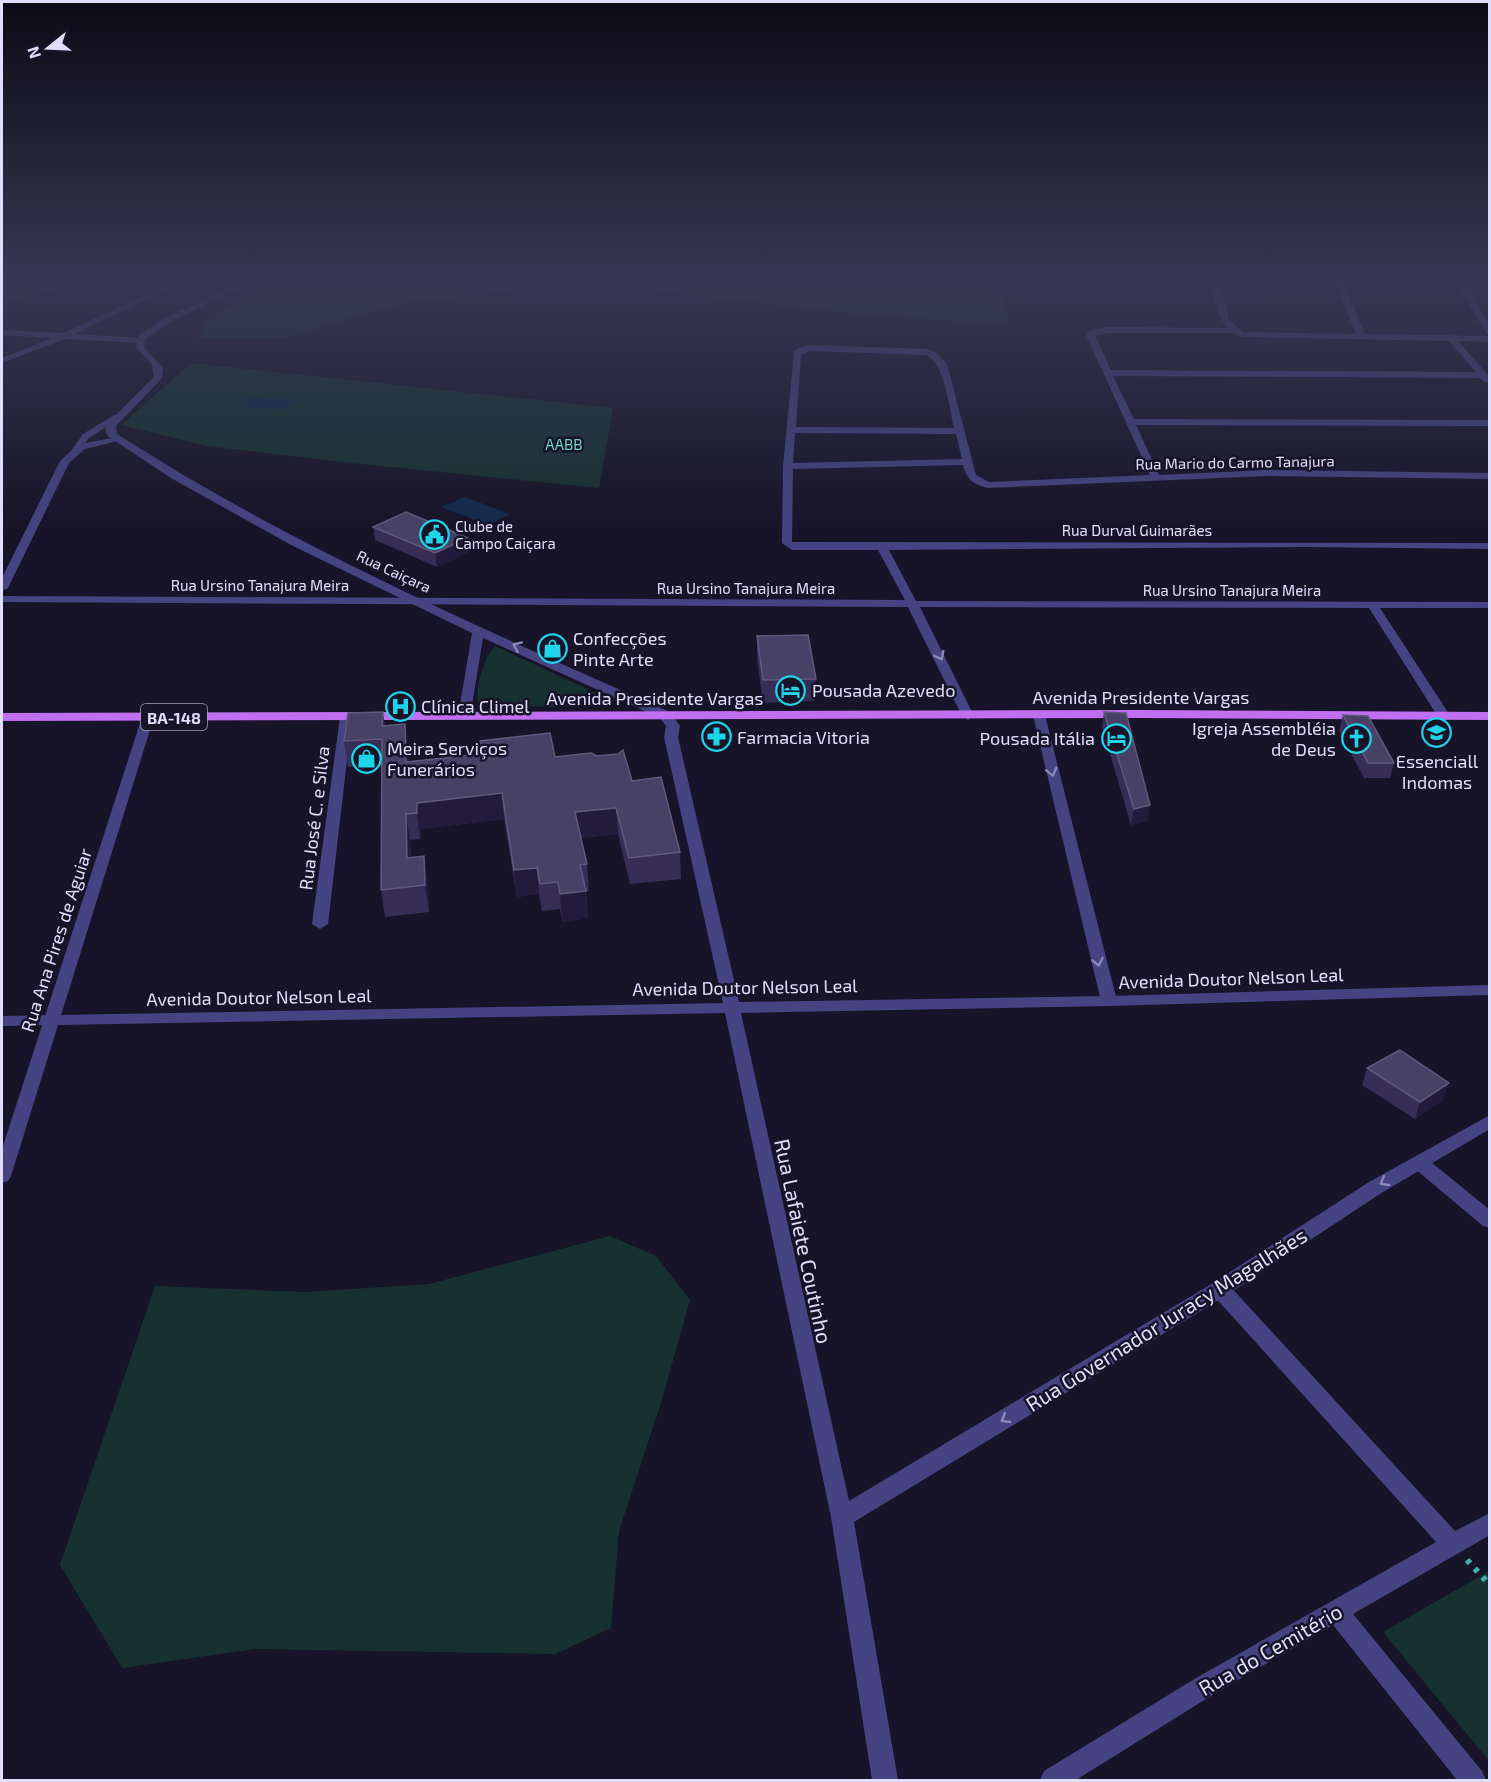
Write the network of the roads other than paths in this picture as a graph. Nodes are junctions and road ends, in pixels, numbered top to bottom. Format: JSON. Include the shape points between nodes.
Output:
{"nodes":[{"id":1,"x":158,"y":365,"type":"edge"},
{"id":2,"x":796,"y":365,"type":"edge"},
{"id":3,"x":943,"y":365,"type":"edge"},
{"id":4,"x":1103,"y":365,"type":"edge"},
{"id":5,"x":1474,"y":365,"type":"edge"},
{"id":6,"x":1107,"y":373,"type":"junction"},
{"id":7,"x":1486,"y":379,"type":"edge"},
{"id":8,"x":117,"y":417,"type":"junction"},
{"id":9,"x":1130,"y":422,"type":"junction"},
{"id":10,"x":1490,"y":423,"type":"edge"},
{"id":11,"x":791,"y":430,"type":"junction"},
{"id":12,"x":960,"y":431,"type":"junction"},
{"id":13,"x":117,"y":440,"type":"junction"},
{"id":14,"x":73,"y":453,"type":"junction"},
{"id":15,"x":966,"y":462,"type":"junction"},
{"id":16,"x":788,"y":466,"type":"junction"},
{"id":17,"x":1490,"y":476,"type":"edge"},
{"id":18,"x":1156,"y":478,"type":"junction"},
{"id":19,"x":1490,"y":546,"type":"edge"},
{"id":20,"x":882,"y":547,"type":"junction"},
{"id":21,"x":2,"y":588,"type":"edge"},
{"id":22,"x":2,"y":598,"type":"edge"},
{"id":23,"x":420,"y":602,"type":"junction"},
{"id":24,"x":912,"y":604,"type":"junction"},
{"id":25,"x":1490,"y":604,"type":"edge"},
{"id":26,"x":1373,"y":606,"type":"junction"},
{"id":27,"x":478,"y":631,"type":"junction"},
{"id":28,"x":665,"y":715,"type":"junction"},
{"id":29,"x":1039,"y":715,"type":"junction"},
{"id":30,"x":1490,"y":716,"type":"edge"},
{"id":31,"x":2,"y":717,"type":"edge"},
{"id":32,"x":148,"y":717,"type":"junction"},
{"id":33,"x":346,"y":717,"type":"junction"},
{"id":34,"x":464,"y":717,"type":"junction"},
{"id":35,"x":968,"y":717,"type":"junction"},
{"id":36,"x":1444,"y":717,"type":"junction"},
{"id":37,"x":320,"y":924,"type":"dead end"},
{"id":38,"x":1490,"y":990,"type":"edge"},
{"id":39,"x":1109,"y":1001,"type":"junction"},
{"id":40,"x":731,"y":1007,"type":"junction"},
{"id":41,"x":2,"y":1021,"type":"edge"},
{"id":42,"x":50,"y":1022,"type":"junction"},
{"id":43,"x":1490,"y":1121,"type":"edge"},
{"id":44,"x":1420,"y":1162,"type":"junction"},
{"id":45,"x":2,"y":1176,"type":"edge"},
{"id":46,"x":1490,"y":1221,"type":"edge"},
{"id":47,"x":1220,"y":1289,"type":"junction"},
{"id":48,"x":842,"y":1517,"type":"junction"},
{"id":49,"x":1490,"y":1523,"type":"edge"},
{"id":50,"x":1452,"y":1544,"type":"junction"},
{"id":51,"x":1336,"y":1611,"type":"junction"},
{"id":52,"x":885,"y":1780,"type":"edge"},
{"id":53,"x":1053,"y":1780,"type":"edge"},
{"id":54,"x":1473,"y":1780,"type":"edge"}],
"edges":[{"from":1,"to":8,"type":"street","via":[[158,378]]},
{"from":2,"to":11,"type":"street"},
{"from":3,"to":12,"type":"street"},
{"from":4,"to":6,"type":"street"},
{"from":5,"to":7,"type":"street"},
{"from":6,"to":7,"type":"street"},
{"from":6,"to":9,"type":"street"},
{"from":8,"to":13,"type":"street","via":[[110,430]]},
{"from":8,"to":14,"type":"street","via":[[86,436]]},
{"from":9,"to":10,"type":"street"},
{"from":9,"to":18,"type":"street"},
{"from":11,"to":12,"type":"street"},
{"from":11,"to":16,"type":"street"},
{"from":12,"to":15,"type":"street"},
{"from":13,"to":14,"type":"street","via":[[91,444]]},
{"from":13,"to":23,"type":"street","name":"Rua Caiçara","via":[[295,543]]},
{"from":14,"to":21,"type":"street","via":[[65,461]]},
{"from":15,"to":16,"type":"street"},
{"from":15,"to":18,"type":"street","name":"Rua Mario do Carmo Tanajura","via":[[971,476],[981,483],[1012,486]]},
{"from":16,"to":20,"type":"street","name":"Rua Durval Guimarães","via":[[788,546]]},
{"from":17,"to":18,"type":"street","name":"Rua Mario do Carmo Tanajura","via":[[1266,473]]},
{"from":19,"to":20,"type":"street","name":"Rua Durval Guimarães"},
{"from":20,"to":24,"type":"street"},
{"from":22,"to":23,"type":"street","name":"Rua Ursino Tanajura Meira"},
{"from":23,"to":24,"type":"street","name":"Rua Ursino Tanajura Meira"},
{"from":23,"to":27,"type":"street","name":"Rua Caiçara"},
{"from":24,"to":26,"type":"street","name":"Rua Ursino Tanajura Meira"},
{"from":24,"to":35,"type":"street","one_way":true},
{"from":25,"to":26,"type":"street","name":"Rua Ursino Tanajura Meira"},
{"from":26,"to":36,"type":"street"},
{"from":28,"to":27,"type":"street","name":"Rua Caiçara","one_way":true},
{"from":27,"to":34,"type":"street"},
{"from":28,"to":34,"type":"main road","name":"Avenida Presidente Vargas","number":"BA-148"},
{"from":28,"to":35,"type":"main road","name":"Avenida Presidente Vargas","number":"BA-148"},
{"from":28,"to":40,"type":"street","name":"Rua Lafaiete Coutinho","via":[[673,726],[671,737],[680,784]]},
{"from":29,"to":35,"type":"main road","name":"Avenida Presidente Vargas","number":"BA-148"},
{"from":29,"to":36,"type":"main road","name":"Avenida Presidente Vargas","number":"BA-148"},
{"from":29,"to":39,"type":"street","one_way":true},
{"from":30,"to":36,"type":"main road","name":"Avenida Presidente Vargas","number":"BA-148"},
{"from":31,"to":32,"type":"main road","name":"Avenida Presidente Vargas","number":"BA-148"},
{"from":32,"to":33,"type":"main road","name":"Avenida Presidente Vargas","number":"BA-148"},
{"from":32,"to":42,"type":"street","name":"Rua Ana Pires de Aguiar"},
{"from":33,"to":34,"type":"main road","name":"Avenida Presidente Vargas","number":"BA-148"},
{"from":33,"to":37,"type":"street","name":"Rua José C. e Silva"},
{"from":38,"to":39,"type":"street","name":"Avenida Doutor Nelson Leal"},
{"from":39,"to":40,"type":"street","name":"Avenida Doutor Nelson Leal"},
{"from":40,"to":42,"type":"street","name":"Avenida Doutor Nelson Leal"},
{"from":40,"to":48,"type":"street","name":"Rua Lafaiete Coutinho"},
{"from":41,"to":42,"type":"street","name":"Avenida Doutor Nelson Leal"},
{"from":42,"to":45,"type":"street","name":"Rua Ana Pires de Aguiar"},
{"from":43,"to":44,"type":"street","name":"Rua Governador Juracy Magalhães"},
{"from":44,"to":46,"type":"street"},
{"from":44,"to":47,"type":"street","name":"Rua Governador Juracy Magalhães","one_way":true},
{"from":47,"to":48,"type":"street","name":"Rua Governador Juracy Magalhães","one_way":true},
{"from":47,"to":50,"type":"street"},
{"from":48,"to":52,"type":"street","name":"Rua Lafaiete Coutinho"},
{"from":49,"to":50,"type":"street","name":"Rua do Cemitério"},
{"from":50,"to":51,"type":"street","name":"Rua do Cemitério"},
{"from":51,"to":53,"type":"street","name":"Rua do Cemitério"},
{"from":51,"to":54,"type":"street"}]}
